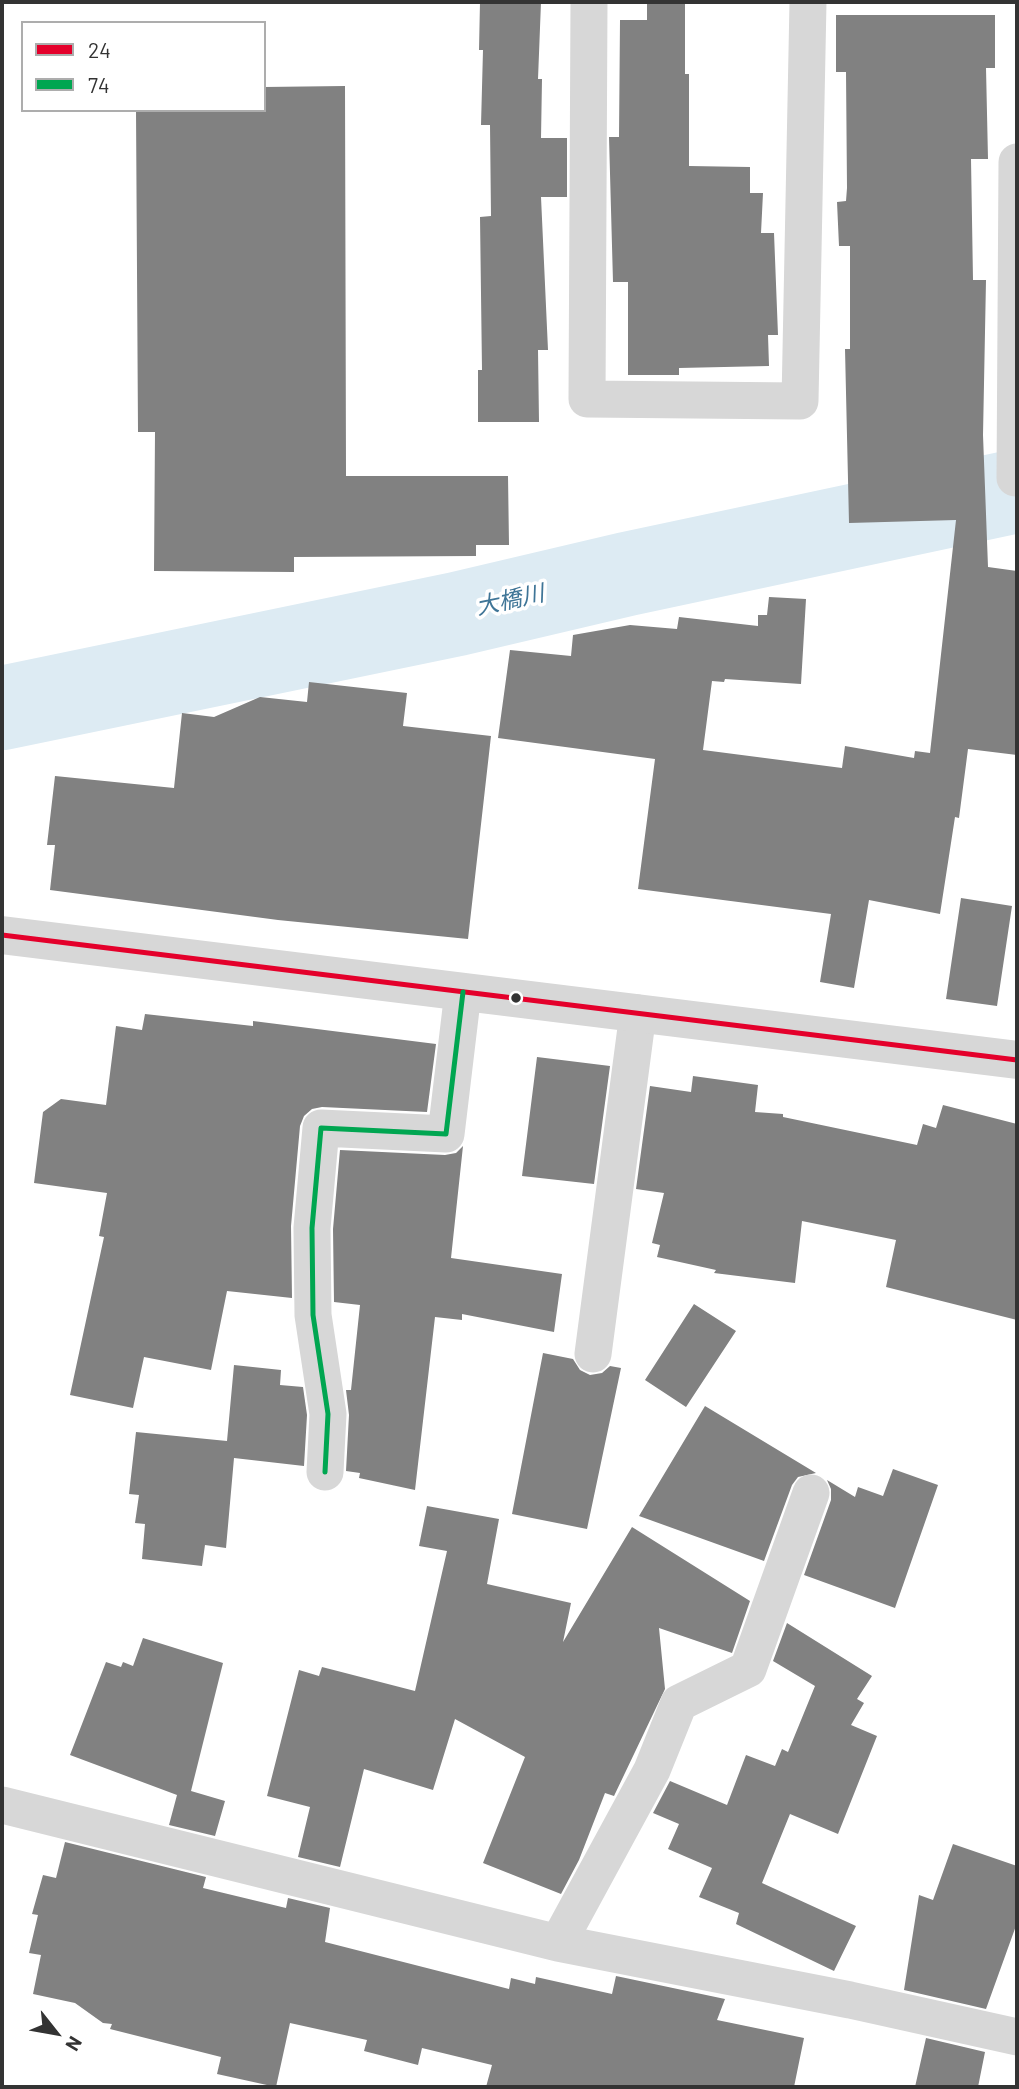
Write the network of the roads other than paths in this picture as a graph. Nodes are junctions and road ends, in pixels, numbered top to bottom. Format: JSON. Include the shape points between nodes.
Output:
{"nodes":[{"id":1,"x":589,"y":2,"type":"edge"},
{"id":2,"x":808,"y":2,"type":"edge"},
{"id":3,"x":1017,"y":162,"type":"edge"},
{"id":4,"x":1015,"y":478,"type":"dead end"},
{"id":5,"x":2,"y":935,"type":"edge"},
{"id":6,"x":463,"y":992,"type":"junction"},
{"id":7,"x":638,"y":1013,"type":"junction"},
{"id":8,"x":1017,"y":1060,"type":"edge"},
{"id":9,"x":593,"y":1354,"type":"dead end"},
{"id":10,"x":325,"y":1472,"type":"dead end"},
{"id":11,"x":811,"y":1493,"type":"dead end"},
{"id":12,"x":2,"y":1805,"type":"edge"},
{"id":13,"x":558,"y":1942,"type":"junction"},
{"id":14,"x":1017,"y":2037,"type":"edge"}],
"edges":[{"from":1,"to":2,"type":"street","via":[[587,399],[800,401]]},
{"from":3,"to":4,"type":"street"},
{"from":5,"to":6,"type":"street"},
{"from":6,"to":7,"type":"street"},
{"from":6,"to":10,"type":"street","via":[[446,1135],[321,1128],[312,1228],[313,1315],[328,1414]]},
{"from":7,"to":8,"type":"street"},
{"from":7,"to":9,"type":"street"},
{"from":11,"to":13,"type":"street","via":[[748,1669],[679,1703],[652,1770]]},
{"from":12,"to":13,"type":"street"},
{"from":13,"to":14,"type":"street"}]}
